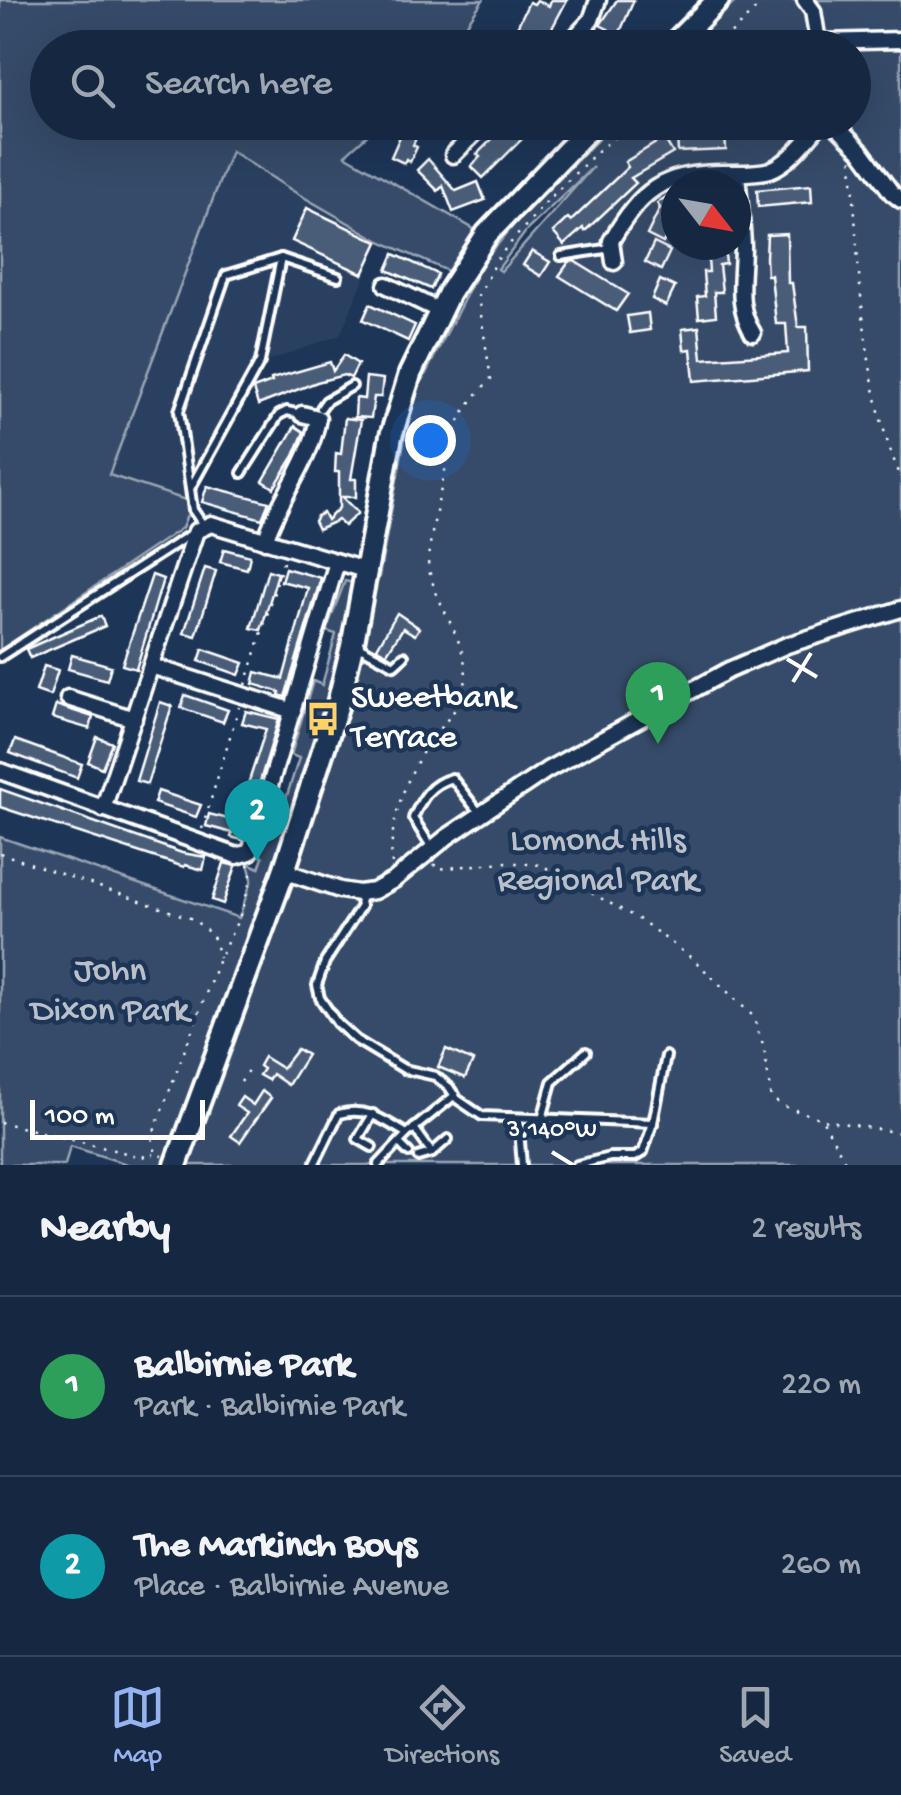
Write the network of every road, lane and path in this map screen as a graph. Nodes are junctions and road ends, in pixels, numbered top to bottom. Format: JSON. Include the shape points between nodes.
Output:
{"nodes":[{"id":1,"x":598,"y":0,"type":"edge"},
{"id":2,"x":718,"y":0,"type":"edge"},
{"id":3,"x":765,"y":0,"type":"edge"},
{"id":4,"x":805,"y":0,"type":"edge"},
{"id":5,"x":582,"y":30,"type":"edge"},
{"id":6,"x":688,"y":30,"type":"edge"},
{"id":7,"x":734,"y":30,"type":"edge"},
{"id":8,"x":816,"y":30,"type":"edge"},
{"id":9,"x":901,"y":40,"type":"edge"},
{"id":10,"x":871,"y":42,"type":"edge"},
{"id":11,"x":467,"y":140,"type":"edge"},
{"id":12,"x":578,"y":140,"type":"edge"},
{"id":13,"x":612,"y":140,"type":"edge"},
{"id":14,"x":806,"y":140,"type":"edge"},
{"id":15,"x":851,"y":141,"type":"joint"},
{"id":16,"x":452,"y":155,"type":"dead end"},
{"id":17,"x":751,"y":172,"type":"edge"},
{"id":18,"x":661,"y":184,"type":"edge"},
{"id":19,"x":901,"y":200,"type":"edge"},
{"id":20,"x":613,"y":255,"type":"joint"},
{"id":21,"x":561,"y":256,"type":"dead end"},
{"id":22,"x":281,"y":258,"type":"junction"},
{"id":23,"x":742,"y":260,"type":"edge"},
{"id":24,"x":338,"y":277,"type":"dead end"},
{"id":25,"x":386,"y":285,"type":"dead end"},
{"id":26,"x":440,"y":310,"type":"junction"},
{"id":27,"x":752,"y":333,"type":"dead end"},
{"id":28,"x":352,"y":386,"type":"dead end"},
{"id":29,"x":320,"y":413,"type":"junction"},
{"id":30,"x":302,"y":414,"type":"joint"},
{"id":31,"x":242,"y":473,"type":"dead end"},
{"id":32,"x":901,"y":477,"type":"edge"},
{"id":33,"x":191,"y":488,"type":"junction"},
{"id":34,"x":201,"y":529,"type":"junction"},
{"id":35,"x":266,"y":541,"type":"junction"},
{"id":36,"x":288,"y":548,"type":"junction"},
{"id":37,"x":337,"y":562,"type":"junction"},
{"id":38,"x":368,"y":570,"type":"junction"},
{"id":39,"x":901,"y":609,"type":"edge"},
{"id":40,"x":353,"y":642,"type":"junction"},
{"id":41,"x":404,"y":656,"type":"dead end"},
{"id":42,"x":0,"y":657,"type":"edge"},
{"id":43,"x":151,"y":666,"type":"junction"},
{"id":44,"x":242,"y":695,"type":"junction"},
{"id":45,"x":68,"y":698,"type":"dead end"},
{"id":46,"x":293,"y":711,"type":"junction"},
{"id":47,"x":134,"y":718,"type":"junction"},
{"id":48,"x":0,"y":771,"type":"edge"},
{"id":49,"x":103,"y":809,"type":"junction"},
{"id":50,"x":480,"y":814,"type":"junction"},
{"id":51,"x":198,"y":841,"type":"junction"},
{"id":52,"x":0,"y":852,"type":"edge"},
{"id":53,"x":248,"y":852,"type":"junction"},
{"id":54,"x":429,"y":852,"type":"junction"},
{"id":55,"x":284,"y":871,"type":"junction"},
{"id":56,"x":394,"y":880,"type":"junction"},
{"id":57,"x":358,"y":894,"type":"junction"},
{"id":58,"x":218,"y":958,"type":"junction"},
{"id":59,"x":586,"y":1052,"type":"dead end"},
{"id":60,"x":666,"y":1056,"type":"dead end"},
{"id":61,"x":248,"y":1070,"type":"dead end"},
{"id":62,"x":240,"y":1082,"type":"dead end"},
{"id":63,"x":455,"y":1095,"type":"junction"},
{"id":64,"x":373,"y":1114,"type":"junction"},
{"id":65,"x":518,"y":1118,"type":"junction"},
{"id":66,"x":542,"y":1118,"type":"junction"},
{"id":67,"x":822,"y":1120,"type":"junction"},
{"id":68,"x":0,"y":1122,"type":"edge"},
{"id":69,"x":652,"y":1123,"type":"junction"},
{"id":70,"x":414,"y":1128,"type":"junction"},
{"id":71,"x":901,"y":1133,"type":"edge"},
{"id":72,"x":406,"y":1134,"type":"junction"},
{"id":73,"x":448,"y":1139,"type":"dead end"},
{"id":74,"x":398,"y":1143,"type":"junction"},
{"id":75,"x":372,"y":1147,"type":"dead end"},
{"id":76,"x":156,"y":1154,"type":"junction"},
{"id":77,"x":432,"y":1154,"type":"junction"},
{"id":78,"x":177,"y":1163,"type":"edge"},
{"id":79,"x":314,"y":1165,"type":"edge"},
{"id":80,"x":378,"y":1165,"type":"edge"},
{"id":81,"x":522,"y":1165,"type":"edge"},
{"id":82,"x":577,"y":1165,"type":"edge"},
{"id":83,"x":847,"y":1165,"type":"edge"}],
"edges":[{"from":1,"to":5,"type":"street"},
{"from":2,"to":6,"type":"main road"},
{"from":3,"to":7,"type":"path"},
{"from":4,"to":8,"type":"street"},
{"from":9,"to":10,"type":"street"},
{"from":11,"to":16,"type":"street"},
{"from":12,"to":26,"type":"main road","via":[[487,234]]},
{"from":13,"to":56,"type":"path","via":[[500,255],[478,296],[491,379],[456,427],[428,561],[466,668],[464,688],[455,714],[430,742],[404,790],[390,843]]},
{"from":14,"to":17,"type":"street","via":[[769,170]]},
{"from":15,"to":19,"type":"street"},
{"from":15,"to":32,"type":"path","via":[[870,360]]},
{"from":18,"to":20,"type":"street","via":[[645,192],[610,241]]},
{"from":20,"to":21,"type":"lane"},
{"from":22,"to":24,"type":"lane"},
{"from":22,"to":33,"type":"lane","via":[[260,362]]},
{"from":22,"to":33,"type":"lane","via":[[226,275],[180,411]]},
{"from":23,"to":27,"type":"street","via":[[743,318]]},
{"from":25,"to":26,"type":"street"},
{"from":26,"to":38,"type":"main road","via":[[400,402]]},
{"from":28,"to":29,"type":"lane","via":[[326,401]]},
{"from":29,"to":30,"type":"street"},
{"from":29,"to":35,"type":"street"},
{"from":30,"to":31,"type":"lane","via":[[278,415]]},
{"from":33,"to":34,"type":"lane"},
{"from":34,"to":35,"type":"street","via":[[211,524]]},
{"from":34,"to":42,"type":"lane"},
{"from":34,"to":43,"type":"street"},
{"from":35,"to":36,"type":"street"},
{"from":36,"to":37,"type":"street"},
{"from":36,"to":44,"type":"path"},
{"from":37,"to":38,"type":"street"},
{"from":37,"to":46,"type":"street"},
{"from":38,"to":40,"type":"main road"},
{"from":39,"to":50,"type":"street","via":[[729,670]]},
{"from":40,"to":41,"type":"lane","via":[[394,665]]},
{"from":40,"to":55,"type":"main road"},
{"from":43,"to":44,"type":"street"},
{"from":43,"to":47,"type":"street"},
{"from":44,"to":46,"type":"street"},
{"from":44,"to":51,"type":"path"},
{"from":45,"to":47,"type":"street"},
{"from":46,"to":53,"type":"street"},
{"from":47,"to":49,"type":"street"},
{"from":48,"to":49,"type":"street"},
{"from":49,"to":51,"type":"street"},
{"from":50,"to":54,"type":"street"},
{"from":50,"to":54,"type":"lane","via":[[452,778],[437,782],[413,818]]},
{"from":51,"to":53,"type":"street","via":[[237,856]]},
{"from":52,"to":58,"type":"path","via":[[193,919],[213,936]]},
{"from":53,"to":58,"type":"path","via":[[252,879]]},
{"from":54,"to":56,"type":"street"},
{"from":54,"to":67,"type":"path","via":[[438,869],[540,865],[642,921],[753,1016],[772,1098]]},
{"from":55,"to":57,"type":"street"},
{"from":55,"to":78,"type":"main road"},
{"from":56,"to":57,"type":"street"},
{"from":57,"to":63,"type":"lane","via":[[361,906],[325,962],[320,998],[356,1040],[404,1069],[435,1076]]},
{"from":58,"to":76,"type":"path","via":[[152,1137]]},
{"from":59,"to":66,"type":"lane","via":[[552,1082]]},
{"from":60,"to":69,"type":"lane"},
{"from":61,"to":62,"type":"path"},
{"from":63,"to":65,"type":"lane","via":[[482,1116]]},
{"from":63,"to":70,"type":"lane"},
{"from":64,"to":72,"type":"lane"},
{"from":64,"to":75,"type":"lane","via":[[358,1138]]},
{"from":64,"to":79,"type":"lane","via":[[339,1114]]},
{"from":65,"to":66,"type":"lane"},
{"from":65,"to":81,"type":"lane"},
{"from":66,"to":69,"type":"lane"},
{"from":67,"to":71,"type":"path"},
{"from":67,"to":83,"type":"path"},
{"from":68,"to":76,"type":"path","via":[[142,1157]]},
{"from":69,"to":82,"type":"lane","via":[[647,1146],[635,1157]]},
{"from":70,"to":72,"type":"lane"},
{"from":70,"to":77,"type":"lane"},
{"from":72,"to":74,"type":"lane"},
{"from":73,"to":77,"type":"lane"},
{"from":74,"to":77,"type":"lane","via":[[413,1155]]},
{"from":74,"to":80,"type":"lane"},
{"from":76,"to":78,"type":"path"}]}
